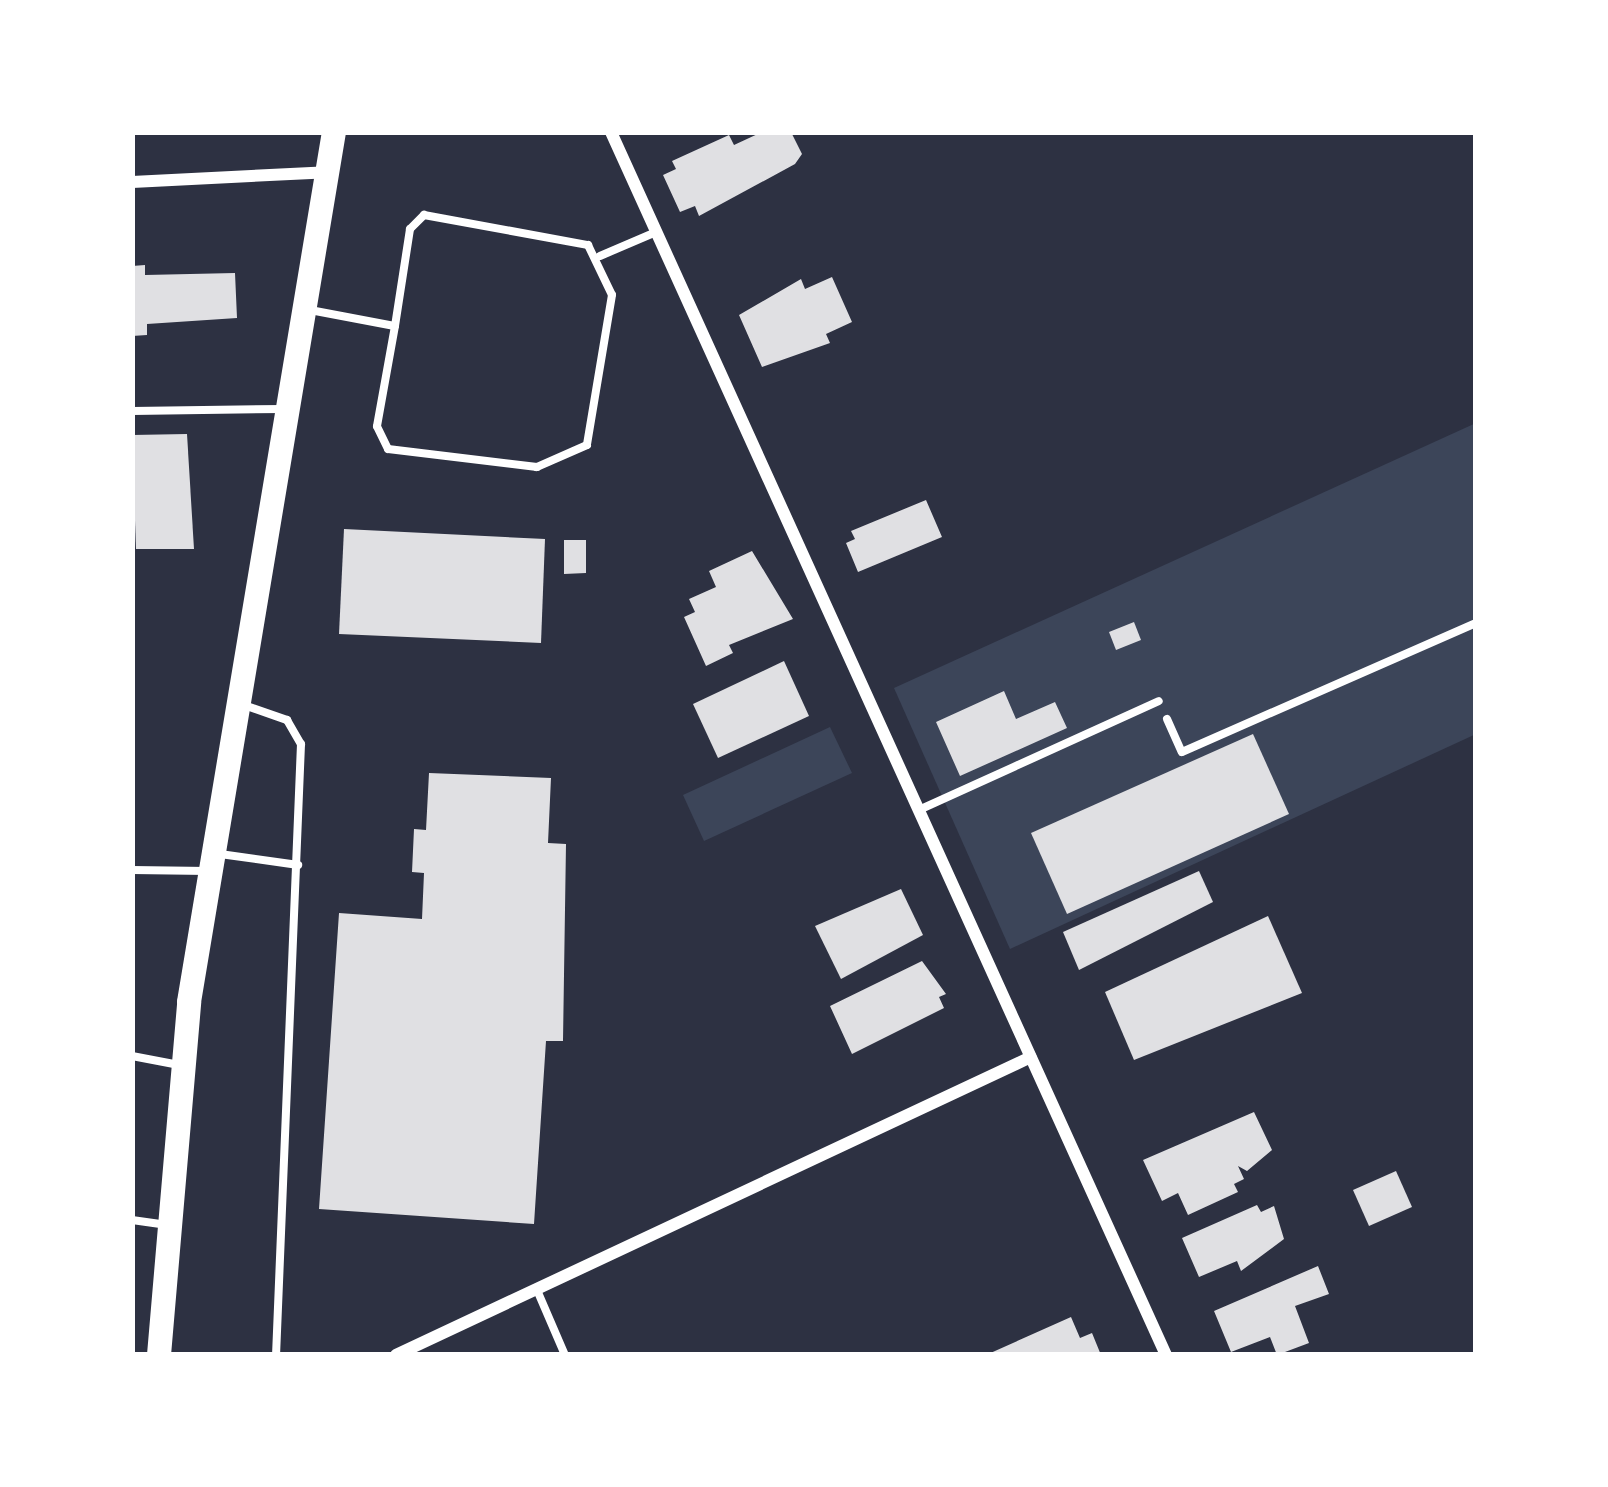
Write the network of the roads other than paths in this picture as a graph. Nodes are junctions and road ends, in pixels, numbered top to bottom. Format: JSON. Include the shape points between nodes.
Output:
{"nodes":[{"id":1,"x":334,"y":132,"type":"edge"},
{"id":2,"x":611,"y":132,"type":"edge"},
{"id":3,"x":327,"y":172,"type":"junction"},
{"id":4,"x":132,"y":182,"type":"edge"},
{"id":5,"x":656,"y":232,"type":"junction"},
{"id":6,"x":599,"y":256,"type":"junction"},
{"id":7,"x":303,"y":308,"type":"junction"},
{"id":8,"x":395,"y":326,"type":"junction"},
{"id":9,"x":285,"y":409,"type":"junction"},
{"id":10,"x":132,"y":411,"type":"edge"},
{"id":11,"x":1160,"y":701,"type":"road end"},
{"id":12,"x":237,"y":703,"type":"junction"},
{"id":13,"x":921,"y":809,"type":"junction"},
{"id":14,"x":212,"y":862,"type":"junction"},
{"id":15,"x":298,"y":865,"type":"junction"},
{"id":16,"x":132,"y":870,"type":"edge"},
{"id":17,"x":132,"y":1056,"type":"edge"},
{"id":18,"x":1031,"y":1057,"type":"junction"},
{"id":19,"x":181,"y":1065,"type":"junction"},
{"id":20,"x":132,"y":1220,"type":"edge"},
{"id":21,"x":166,"y":1225,"type":"junction"},
{"id":22,"x":536,"y":1289,"type":"junction"},
{"id":23,"x":160,"y":1355,"type":"edge"},
{"id":24,"x":276,"y":1355,"type":"edge"},
{"id":25,"x":396,"y":1355,"type":"edge"},
{"id":26,"x":565,"y":1355,"type":"edge"},
{"id":27,"x":1166,"y":1355,"type":"edge"}],
"edges":[{"from":1,"to":3,"type":"main road"},
{"from":2,"to":5,"type":"street"},
{"from":3,"to":4,"type":"street"},
{"from":3,"to":7,"type":"main road"},
{"from":5,"to":6,"type":"lane"},
{"from":5,"to":13,"type":"street"},
{"from":6,"to":8,"type":"lane","via":[[588,245],[424,215],[410,229]]},
{"from":6,"to":8,"type":"lane","via":[[612,295],[587,445],[560,461],[537,467],[382,444],[377,426]]},
{"from":7,"to":8,"type":"lane"},
{"from":7,"to":9,"type":"main road"},
{"from":9,"to":10,"type":"lane"},
{"from":9,"to":12,"type":"main road"},
{"from":11,"to":13,"type":"lane"},
{"from":12,"to":14,"type":"main road"},
{"from":12,"to":15,"type":"lane","via":[[297,730]]},
{"from":13,"to":18,"type":"street"},
{"from":14,"to":15,"type":"lane"},
{"from":14,"to":16,"type":"lane"},
{"from":14,"to":19,"type":"main road"},
{"from":15,"to":24,"type":"lane"},
{"from":17,"to":19,"type":"lane"},
{"from":18,"to":22,"type":"street"},
{"from":18,"to":27,"type":"street"},
{"from":19,"to":21,"type":"main road"},
{"from":20,"to":21,"type":"lane"},
{"from":21,"to":23,"type":"main road"},
{"from":22,"to":25,"type":"street"},
{"from":22,"to":26,"type":"lane"}]}
